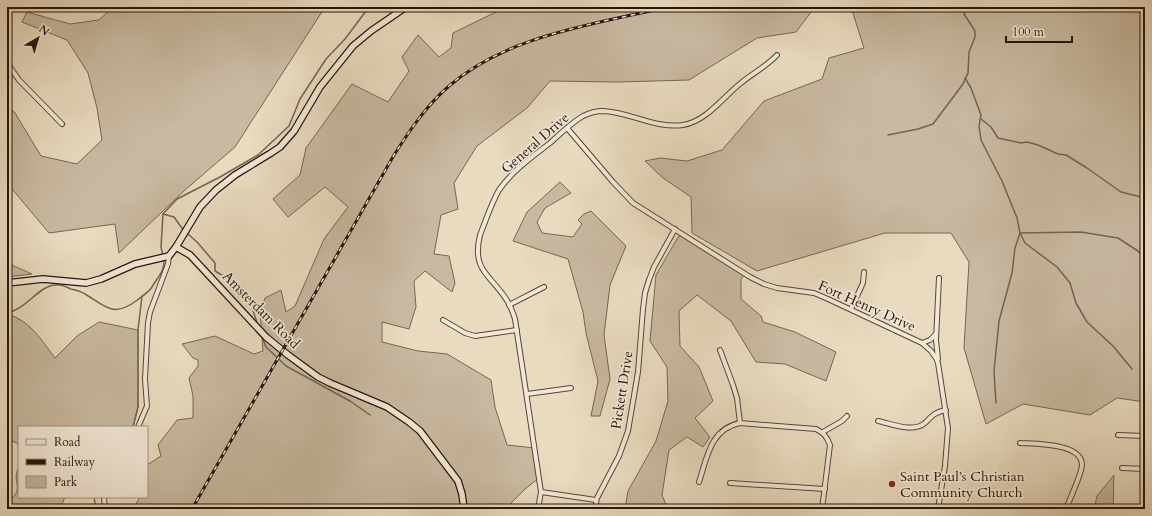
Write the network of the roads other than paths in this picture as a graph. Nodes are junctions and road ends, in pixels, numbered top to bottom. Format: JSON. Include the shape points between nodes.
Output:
{"nodes":[{"id":1,"x":406,"y":7,"type":"edge"},
{"id":2,"x":777,"y":55,"type":"dead end"},
{"id":3,"x":7,"y":63,"type":"edge"},
{"id":4,"x":62,"y":124,"type":"dead end"},
{"id":5,"x":567,"y":128,"type":"junction"},
{"id":6,"x":675,"y":229,"type":"junction"},
{"id":7,"x":176,"y":247,"type":"junction"},
{"id":8,"x":167,"y":257,"type":"junction"},
{"id":9,"x":864,"y":272,"type":"dead end"},
{"id":10,"x":938,"y":278,"type":"dead end"},
{"id":11,"x":7,"y":283,"type":"edge"},
{"id":12,"x":544,"y":287,"type":"dead end"},
{"id":13,"x":510,"y":305,"type":"junction"},
{"id":14,"x":851,"y":309,"type":"junction"},
{"id":15,"x":443,"y":320,"type":"dead end"},
{"id":16,"x":517,"y":330,"type":"junction"},
{"id":17,"x":936,"y":333,"type":"junction"},
{"id":18,"x":922,"y":343,"type":"junction"},
{"id":19,"x":720,"y":350,"type":"dead end"},
{"id":20,"x":938,"y":363,"type":"junction"},
{"id":21,"x":572,"y":388,"type":"dead end"},
{"id":22,"x":527,"y":394,"type":"junction"},
{"id":23,"x":946,"y":410,"type":"junction"},
{"id":24,"x":847,"y":416,"type":"dead end"},
{"id":25,"x":878,"y":421,"type":"dead end"},
{"id":26,"x":740,"y":423,"type":"junction"},
{"id":27,"x":138,"y":426,"type":"edge"},
{"id":28,"x":823,"y":432,"type":"junction"},
{"id":29,"x":1118,"y":435,"type":"dead end"},
{"id":30,"x":1145,"y":436,"type":"edge"},
{"id":31,"x":1020,"y":443,"type":"dead end"},
{"id":32,"x":1145,"y":451,"type":"edge"},
{"id":33,"x":1122,"y":468,"type":"dead end"},
{"id":34,"x":1145,"y":469,"type":"edge"},
{"id":35,"x":699,"y":482,"type":"dead end"},
{"id":36,"x":730,"y":483,"type":"dead end"},
{"id":37,"x":825,"y":489,"type":"junction"},
{"id":38,"x":1144,"y":489,"type":"dead end"},
{"id":39,"x":541,"y":492,"type":"junction"},
{"id":40,"x":104,"y":498,"type":"edge"},
{"id":41,"x":596,"y":500,"type":"junction"},
{"id":42,"x":105,"y":509,"type":"edge"},
{"id":43,"x":464,"y":509,"type":"edge"},
{"id":44,"x":538,"y":509,"type":"edge"},
{"id":45,"x":595,"y":509,"type":"edge"},
{"id":46,"x":822,"y":509,"type":"edge"},
{"id":47,"x":938,"y":509,"type":"edge"},
{"id":48,"x":1066,"y":509,"type":"edge"}],
"edges":[{"from":1,"to":7,"type":"street","via":[[354,46],[317,92],[287,139],[272,153],[235,175],[216,190],[200,207]]},
{"from":2,"to":5,"type":"street","name":"General Drive","via":[[705,115],[684,125],[658,124],[601,111],[584,116]]},
{"from":3,"to":4,"type":"street","via":[[19,80]]},
{"from":5,"to":6,"type":"street","name":"Fort Henry Drive","via":[[624,194],[643,210]]},
{"from":5,"to":13,"type":"street","name":"General Drive","via":[[509,177],[499,190],[480,235],[478,256],[481,268]]},
{"from":6,"to":14,"type":"street","name":"Fort Henry Drive","via":[[764,284],[814,293]]},
{"from":6,"to":41,"type":"street","name":"Pickett Drive","via":[[654,267],[645,293],[638,372],[628,431],[619,456]]},
{"from":7,"to":8,"type":"street"},
{"from":7,"to":43,"type":"street","name":"Amsterdam Road","via":[[190,255],[266,336],[312,373],[387,407],[415,426],[458,481]]},
{"from":8,"to":11,"type":"street","via":[[135,264],[86,283],[43,279]]},
{"from":8,"to":27,"type":"street","via":[[168,264],[149,317],[146,406]]},
{"from":9,"to":14,"type":"street","via":[[863,283]]},
{"from":10,"to":17,"type":"street"},
{"from":12,"to":13,"type":"street"},
{"from":13,"to":16,"type":"street","name":"General Drive"},
{"from":14,"to":18,"type":"street","name":"Fort Henry Drive"},
{"from":15,"to":16,"type":"street","via":[[460,331],[475,336]]},
{"from":16,"to":22,"type":"street","name":"General Drive"},
{"from":17,"to":18,"type":"street","via":[[930,340]]},
{"from":17,"to":20,"type":"street"},
{"from":18,"to":20,"type":"street","name":"Fort Henry Drive","via":[[934,354]]},
{"from":19,"to":26,"type":"street","via":[[737,398]]},
{"from":20,"to":23,"type":"street","name":"Fort Henry Drive"},
{"from":21,"to":22,"type":"street"},
{"from":22,"to":39,"type":"street","name":"General Drive"},
{"from":23,"to":25,"type":"street","via":[[935,413],[917,427],[909,428]]},
{"from":23,"to":47,"type":"street","name":"Fort Henry Drive","via":[[948,441]]},
{"from":24,"to":28,"type":"street"},
{"from":26,"to":28,"type":"street","via":[[800,427]]},
{"from":26,"to":35,"type":"street","via":[[731,425],[714,439]]},
{"from":28,"to":37,"type":"street","via":[[830,445]]},
{"from":29,"to":30,"type":"street"},
{"from":31,"to":48,"type":"street","via":[[1068,449],[1076,453],[1082,465]]},
{"from":32,"to":34,"type":"street"},
{"from":33,"to":34,"type":"street"},
{"from":34,"to":38,"type":"street"},
{"from":36,"to":37,"type":"street"},
{"from":37,"to":46,"type":"street"},
{"from":39,"to":41,"type":"street"},
{"from":39,"to":44,"type":"street","name":"General Drive"},
{"from":40,"to":42,"type":"street"},
{"from":41,"to":45,"type":"street"}]}
